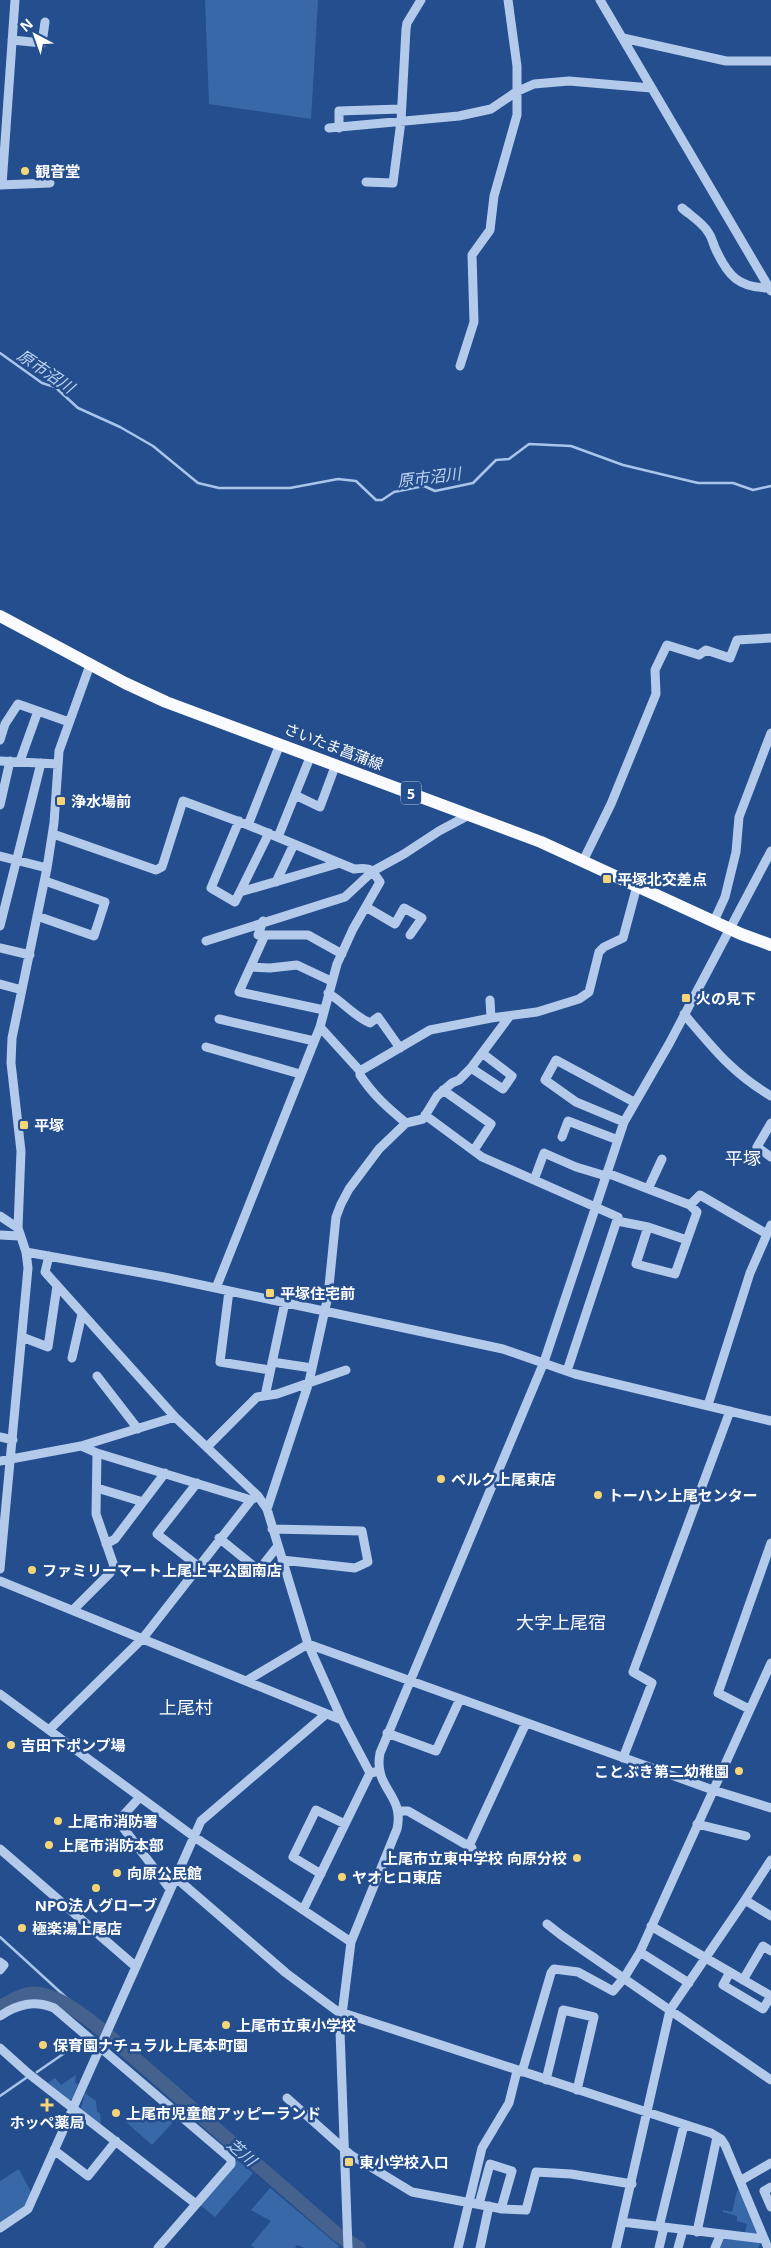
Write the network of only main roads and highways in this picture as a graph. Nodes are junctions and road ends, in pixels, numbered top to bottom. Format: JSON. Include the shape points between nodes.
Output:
{"nodes":[{"id":1,"x":0,"y":616,"type":"edge"},
{"id":2,"x":771,"y":945,"type":"edge"}],
"edges":[{"from":1,"to":2,"type":"main road","name":"さいたま菖蒲線","number":"5","via":[[166,702],[469,815],[583,861]]}]}
